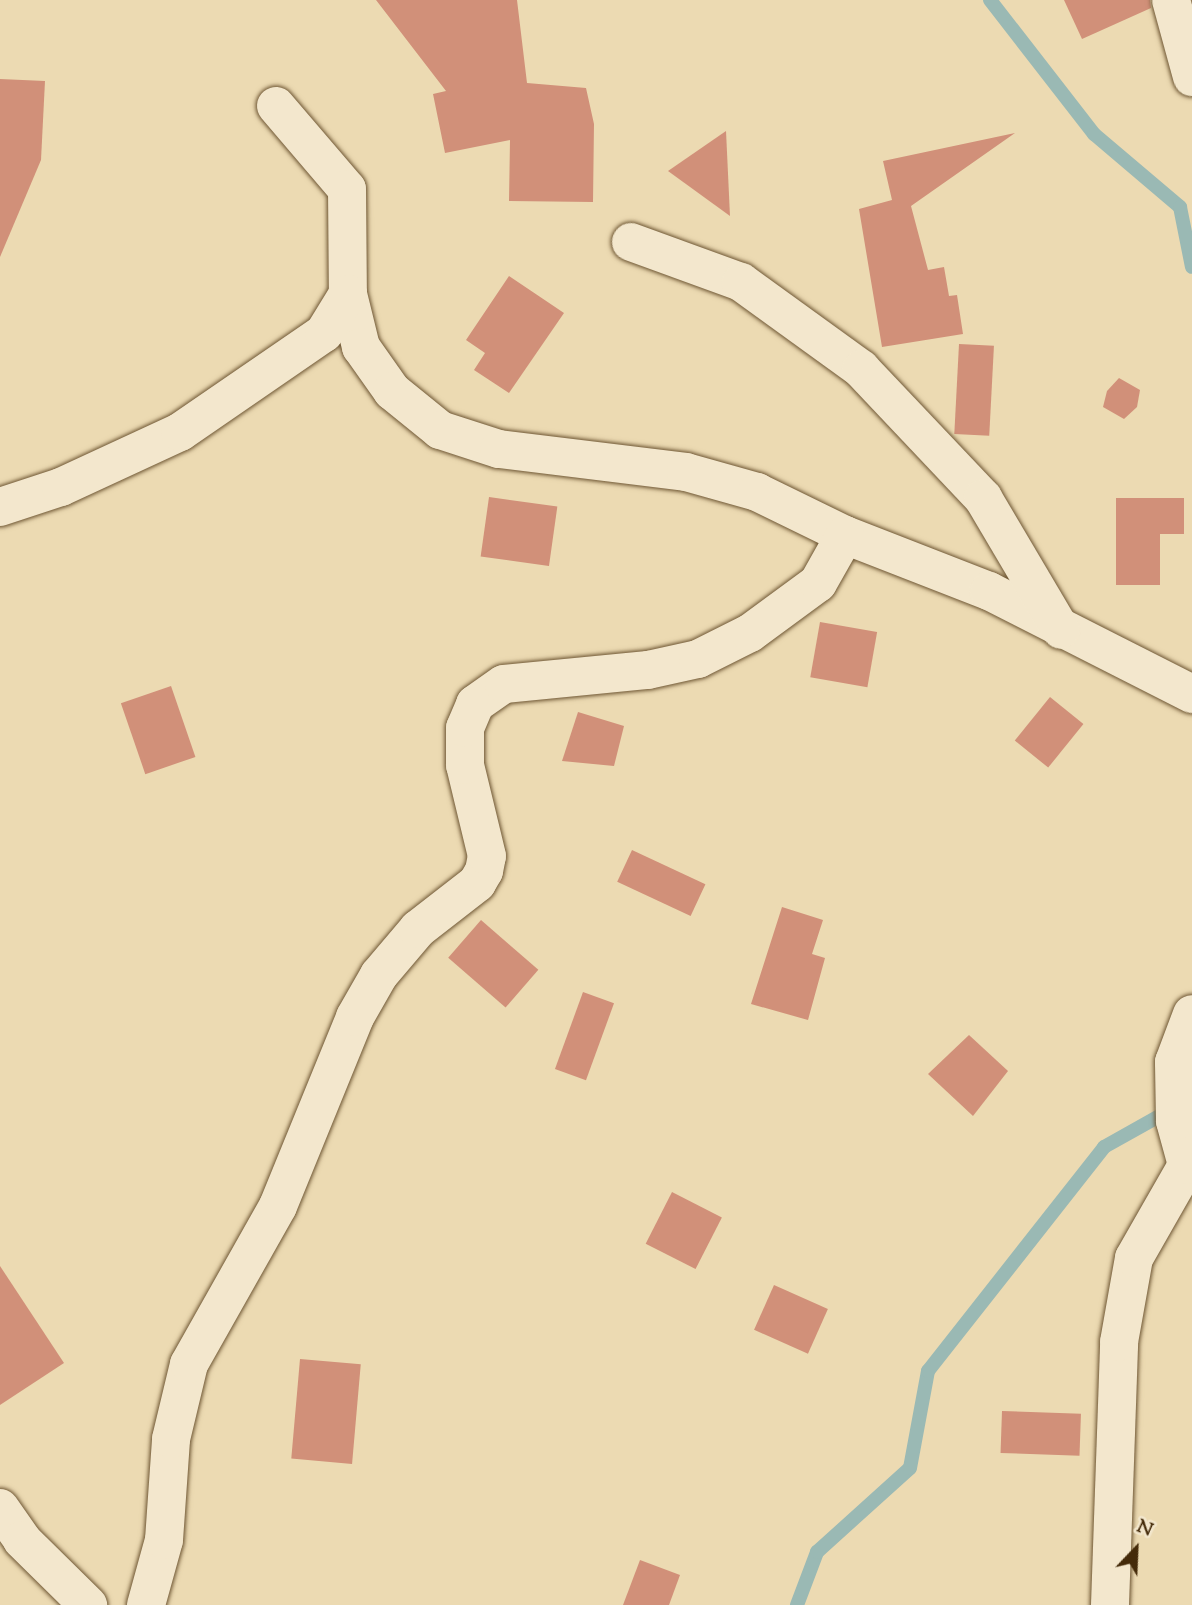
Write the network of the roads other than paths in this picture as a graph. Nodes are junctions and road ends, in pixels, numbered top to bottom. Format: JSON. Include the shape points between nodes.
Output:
{"nodes":[{"id":1,"x":1171,"y":0,"type":"edge"},
{"id":2,"x":1192,"y":76,"type":"edge"},
{"id":3,"x":276,"y":106,"type":"dead end"},
{"id":4,"x":631,"y":242,"type":"dead end"},
{"id":5,"x":348,"y":294,"type":"junction"},
{"id":6,"x":0,"y":507,"type":"edge"},
{"id":7,"x":845,"y":535,"type":"junction"},
{"id":8,"x":1061,"y":630,"type":"junction"},
{"id":9,"x":1192,"y":694,"type":"edge"},
{"id":10,"x":1192,"y":1014,"type":"edge"},
{"id":11,"x":0,"y":1508,"type":"edge"},
{"id":12,"x":88,"y":1605,"type":"edge"},
{"id":13,"x":146,"y":1605,"type":"edge"},
{"id":14,"x":1110,"y":1605,"type":"edge"}],
"edges":[{"from":1,"to":2,"type":"street"},
{"from":3,"to":5,"type":"street","via":[[347,189]]},
{"from":4,"to":8,"type":"street","via":[[741,282],[861,369],[982,498]]},
{"from":5,"to":6,"type":"street","via":[[324,333],[180,432],[61,487]]},
{"from":5,"to":7,"type":"street","via":[[361,347],[392,391],[440,430],[499,449],[686,472],[757,492]]},
{"from":7,"to":8,"type":"street","via":[[989,591]]},
{"from":7,"to":13,"type":"street","via":[[818,583],[750,633],[698,659],[648,670],[504,684],[475,704],[465,728],[464,765],[487,856],[484,871],[477,883],[418,929],[379,975],[355,1017],[278,1206],[188,1364],[171,1439],[164,1540],[156,1584]]},
{"from":8,"to":9,"type":"street"},
{"from":10,"to":14,"type":"street","via":[[1174,1062],[1175,1121],[1187,1165],[1135,1258],[1119,1342]]},
{"from":11,"to":12,"type":"street","via":[[22,1540]]}]}
